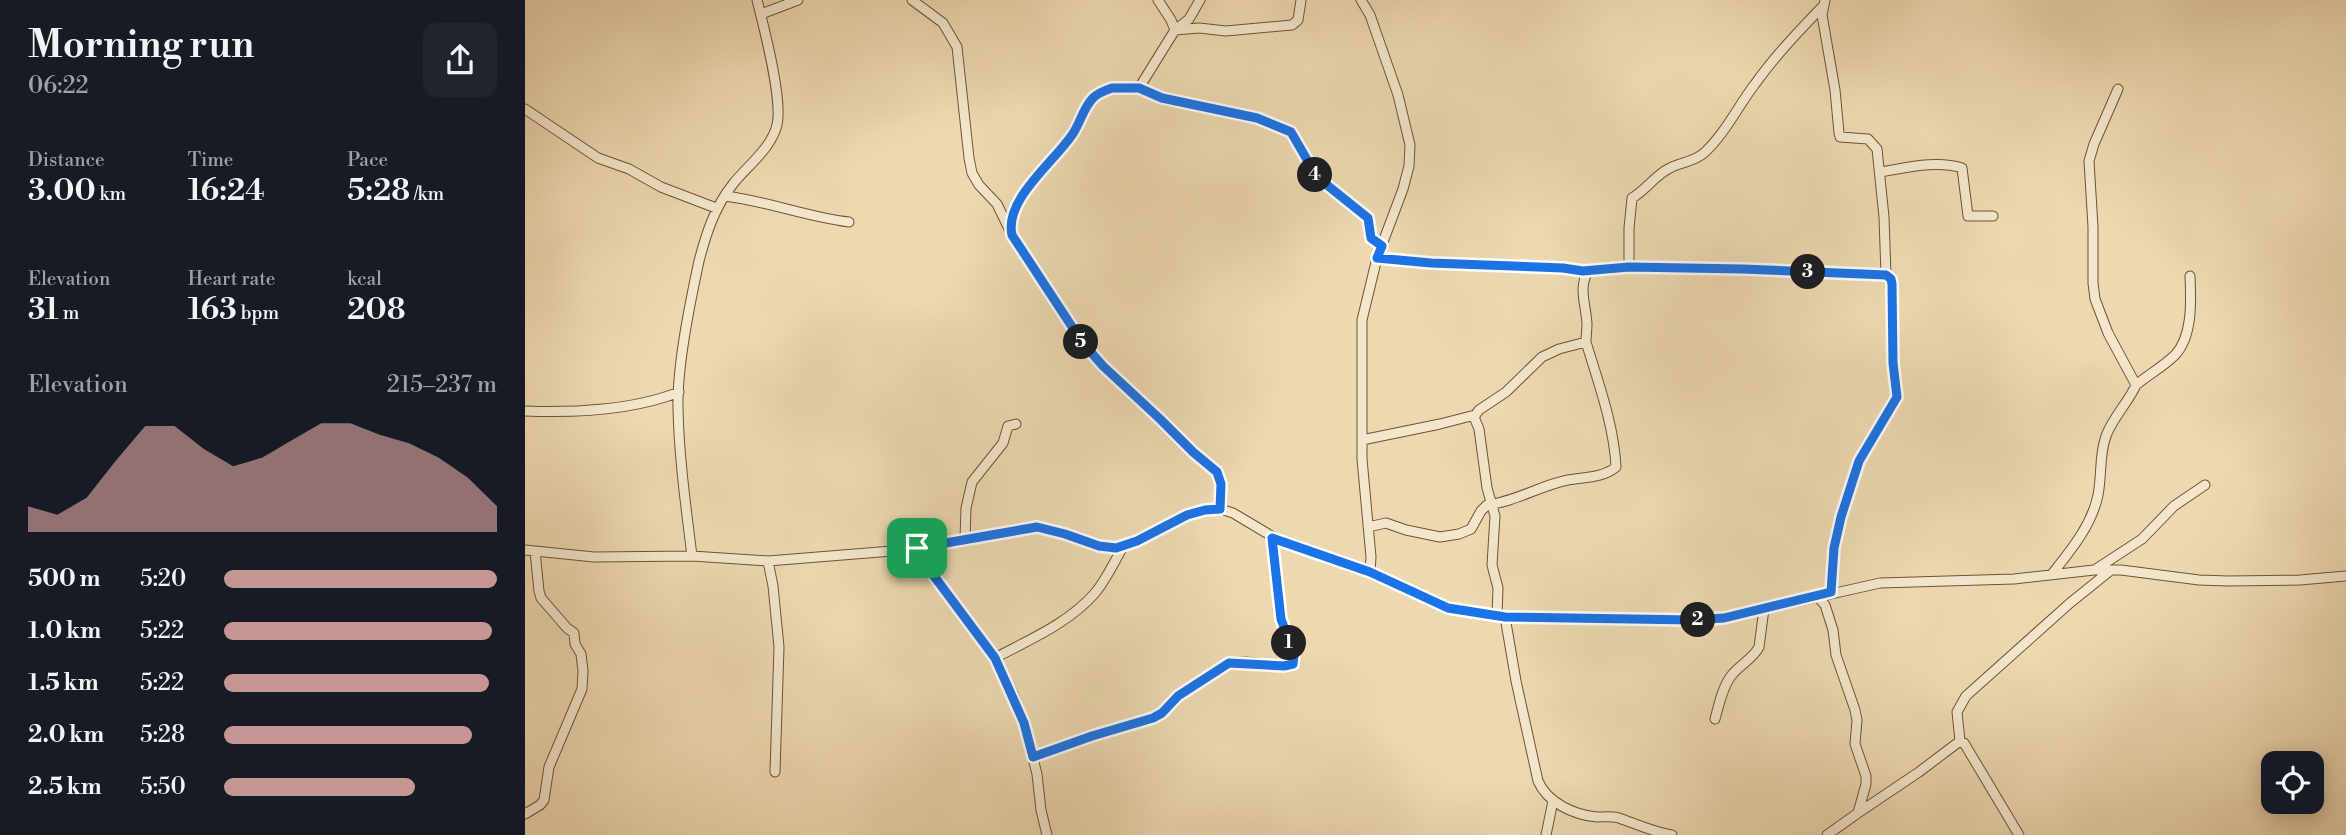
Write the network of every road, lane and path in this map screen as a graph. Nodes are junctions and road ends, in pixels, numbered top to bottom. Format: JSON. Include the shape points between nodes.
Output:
{"nodes":[{"id":1,"x":757,"y":0,"type":"edge"},
{"id":2,"x":798,"y":0,"type":"edge"},
{"id":3,"x":912,"y":0,"type":"edge"},
{"id":4,"x":1158,"y":0,"type":"edge"},
{"id":5,"x":1200,"y":0,"type":"edge"},
{"id":6,"x":1301,"y":0,"type":"edge"},
{"id":7,"x":1361,"y":0,"type":"edge"},
{"id":8,"x":1824,"y":3,"type":"edge"},
{"id":9,"x":761,"y":14,"type":"junction"},
{"id":10,"x":1175,"y":30,"type":"junction"},
{"id":11,"x":1139,"y":88,"type":"junction"},
{"id":12,"x":2119,"y":89,"type":"dead end"},
{"id":13,"x":525,"y":109,"type":"edge"},
{"id":14,"x":1880,"y":172,"type":"junction"},
{"id":15,"x":725,"y":195,"type":"junction"},
{"id":16,"x":716,"y":208,"type":"junction"},
{"id":17,"x":1993,"y":216,"type":"dead end"},
{"id":18,"x":849,"y":222,"type":"dead end"},
{"id":19,"x":1012,"y":235,"type":"junction"},
{"id":20,"x":1382,"y":246,"type":"junction"},
{"id":21,"x":1377,"y":258,"type":"junction"},
{"id":22,"x":1629,"y":267,"type":"junction"},
{"id":23,"x":1588,"y":271,"type":"junction"},
{"id":24,"x":1886,"y":275,"type":"junction"},
{"id":25,"x":2190,"y":276,"type":"dead end"},
{"id":26,"x":1586,"y":342,"type":"junction"},
{"id":27,"x":2136,"y":385,"type":"junction"},
{"id":28,"x":679,"y":392,"type":"junction"},
{"id":29,"x":525,"y":411,"type":"edge"},
{"id":30,"x":1475,"y":415,"type":"junction"},
{"id":31,"x":1016,"y":424,"type":"dead end"},
{"id":32,"x":1362,"y":440,"type":"junction"},
{"id":33,"x":2204,"y":485,"type":"dead end"},
{"id":34,"x":1492,"y":505,"type":"junction"},
{"id":35,"x":1220,"y":509,"type":"junction"},
{"id":36,"x":1368,"y":527,"type":"junction"},
{"id":37,"x":1272,"y":538,"type":"junction"},
{"id":38,"x":965,"y":539,"type":"junction"},
{"id":39,"x":1123,"y":547,"type":"junction"},
{"id":40,"x":917,"y":548,"type":"junction"},
{"id":41,"x":530,"y":551,"type":"edge"},
{"id":42,"x":692,"y":556,"type":"junction"},
{"id":43,"x":768,"y":561,"type":"junction"},
{"id":44,"x":2094,"y":570,"type":"junction"},
{"id":45,"x":2111,"y":570,"type":"junction"},
{"id":46,"x":1370,"y":572,"type":"junction"},
{"id":47,"x":2052,"y":573,"type":"junction"},
{"id":48,"x":2346,"y":576,"type":"edge"},
{"id":49,"x":1831,"y":592,"type":"junction"},
{"id":50,"x":1817,"y":596,"type":"junction"},
{"id":51,"x":1764,"y":608,"type":"junction"},
{"id":52,"x":1501,"y":616,"type":"junction"},
{"id":53,"x":995,"y":658,"type":"junction"},
{"id":54,"x":1715,"y":719,"type":"dead end"},
{"id":55,"x":1960,"y":741,"type":"junction"},
{"id":56,"x":1033,"y":757,"type":"junction"},
{"id":57,"x":775,"y":772,"type":"dead end"},
{"id":58,"x":1553,"y":801,"type":"junction"},
{"id":59,"x":1858,"y":813,"type":"junction"},
{"id":60,"x":525,"y":814,"type":"edge"},
{"id":61,"x":1048,"y":835,"type":"edge"},
{"id":62,"x":1546,"y":835,"type":"edge"},
{"id":63,"x":1672,"y":835,"type":"edge"},
{"id":64,"x":1827,"y":835,"type":"edge"},
{"id":65,"x":2018,"y":835,"type":"edge"}],
"edges":[{"from":1,"to":9,"type":"street"},
{"from":2,"to":9,"type":"street"},
{"from":3,"to":19,"type":"street","via":[[943,23],[956,43],[972,173],[997,204]]},
{"from":4,"to":10,"type":"street"},
{"from":5,"to":10,"type":"street","via":[[1189,19]]},
{"from":6,"to":10,"type":"street","via":[[1298,20],[1292,25]]},
{"from":7,"to":20,"type":"street","via":[[1398,95],[1410,145],[1403,188]]},
{"from":8,"to":14,"type":"street","via":[[1840,138],[1872,142]]},
{"from":8,"to":22,"type":"street","via":[[1754,84],[1715,141],[1696,160],[1670,168],[1632,198]]},
{"from":9,"to":15,"type":"street","via":[[778,122],[767,145]]},
{"from":10,"to":11,"type":"street"},
{"from":11,"to":19,"type":"street","via":[[1112,88],[1094,96],[1067,141],[1024,194],[1012,216]]},
{"from":11,"to":20,"type":"street","via":[[1162,98],[1257,118],[1291,132],[1317,177],[1368,218],[1371,238]]},
{"from":12,"to":27,"type":"street","via":[[2089,161],[2093,283],[2108,333]]},
{"from":13,"to":16,"type":"street","via":[[598,158]]},
{"from":14,"to":17,"type":"street","via":[[1918,166],[1962,167],[1968,216]]},
{"from":14,"to":24,"type":"street"},
{"from":15,"to":16,"type":"street"},
{"from":15,"to":18,"type":"street"},
{"from":16,"to":28,"type":"street","via":[[700,260]]},
{"from":19,"to":35,"type":"street","via":[[1095,358],[1217,472]]},
{"from":20,"to":21,"type":"street"},
{"from":21,"to":23,"type":"street"},
{"from":21,"to":32,"type":"street","via":[[1362,320]]},
{"from":22,"to":23,"type":"street"},
{"from":22,"to":24,"type":"street"},
{"from":23,"to":26,"type":"street","via":[[1582,288]]},
{"from":24,"to":49,"type":"street","via":[[1893,296],[1897,397],[1859,461],[1834,548]]},
{"from":25,"to":27,"type":"street","via":[[2191,302],[2181,348]]},
{"from":26,"to":30,"type":"street","via":[[1542,357]]},
{"from":26,"to":34,"type":"street","via":[[1606,409],[1616,467]]},
{"from":27,"to":47,"type":"street","via":[[2112,420],[2105,440],[2095,507]]},
{"from":28,"to":29,"type":"street","via":[[600,408]]},
{"from":28,"to":42,"type":"street"},
{"from":30,"to":32,"type":"street"},
{"from":30,"to":34,"type":"street"},
{"from":31,"to":38,"type":"street","via":[[1008,426],[1003,443],[972,482]]},
{"from":32,"to":36,"type":"street"},
{"from":33,"to":44,"type":"street","via":[[2174,506],[2142,539]]},
{"from":34,"to":36,"type":"street","via":[[1481,511],[1471,529],[1459,534],[1440,537],[1386,523]]},
{"from":34,"to":52,"type":"street","via":[[1492,565]]},
{"from":35,"to":37,"type":"street"},
{"from":35,"to":39,"type":"street","via":[[1187,515]]},
{"from":36,"to":46,"type":"street"},
{"from":37,"to":46,"type":"street"},
{"from":37,"to":56,"type":"street","via":[[1281,619],[1294,654],[1293,664],[1229,663],[1153,718]]},
{"from":38,"to":39,"type":"street","via":[[1037,527],[1108,548]]},
{"from":38,"to":40,"type":"street"},
{"from":39,"to":53,"type":"street","via":[[1095,593],[1076,611]]},
{"from":40,"to":43,"type":"street"},
{"from":40,"to":53,"type":"street"},
{"from":41,"to":42,"type":"street","via":[[594,557]]},
{"from":41,"to":60,"type":"street","via":[[541,598],[574,633],[583,681],[549,767],[544,800]]},
{"from":42,"to":43,"type":"street"},
{"from":43,"to":57,"type":"street","via":[[779,647]]},
{"from":44,"to":45,"type":"street"},
{"from":44,"to":47,"type":"street"},
{"from":45,"to":48,"type":"street","via":[[2218,581]]},
{"from":45,"to":55,"type":"street","via":[[1966,696],[1957,712]]},
{"from":46,"to":52,"type":"street","via":[[1448,608]]},
{"from":47,"to":49,"type":"street","via":[[2014,579],[1879,583]]},
{"from":49,"to":50,"type":"street"},
{"from":50,"to":51,"type":"street"},
{"from":50,"to":59,"type":"street","via":[[1825,605],[1857,720],[1855,744],[1866,776]]},
{"from":51,"to":52,"type":"street","via":[[1692,620]]},
{"from":51,"to":54,"type":"street","via":[[1759,647],[1729,678]]},
{"from":52,"to":58,"type":"street","via":[[1538,781]]},
{"from":53,"to":56,"type":"street","via":[[1024,723]]},
{"from":55,"to":59,"type":"street"},
{"from":55,"to":65,"type":"street"},
{"from":56,"to":61,"type":"street"},
{"from":58,"to":62,"type":"street"},
{"from":58,"to":63,"type":"street","via":[[1579,813],[1611,816]]},
{"from":59,"to":64,"type":"street"}]}
